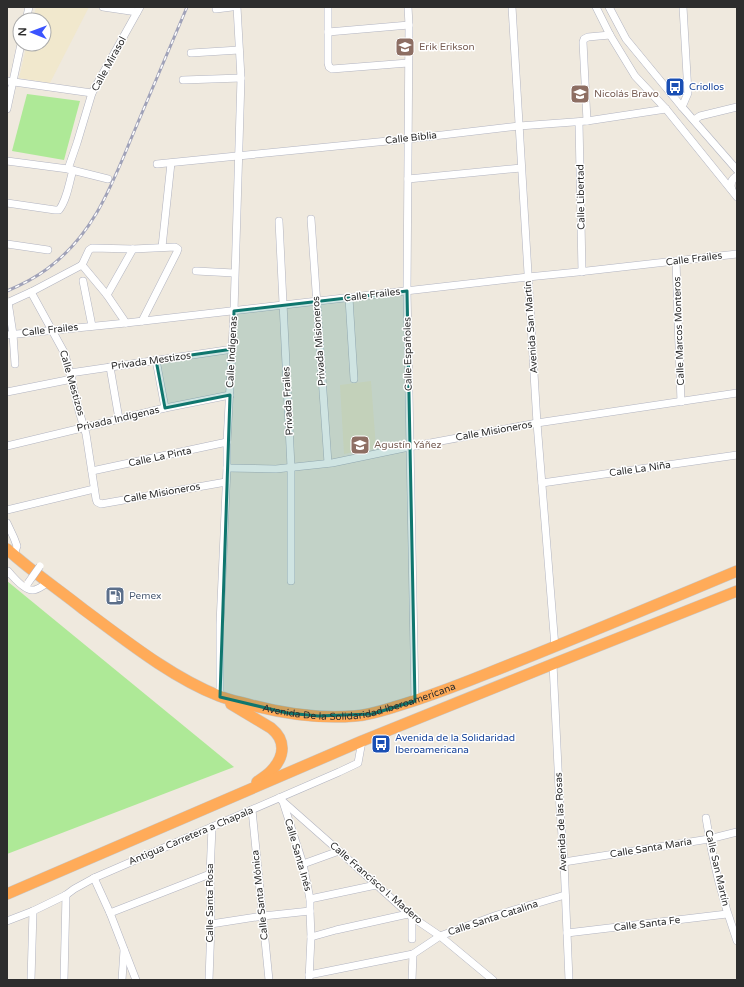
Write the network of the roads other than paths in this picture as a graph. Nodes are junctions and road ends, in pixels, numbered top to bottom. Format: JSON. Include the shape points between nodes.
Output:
{"nodes":[{"id":1,"x":103,"y":7,"type":"edge"},
{"id":2,"x":232,"y":7,"type":"edge"},
{"id":3,"x":237,"y":7,"type":"edge"},
{"id":4,"x":328,"y":7,"type":"edge"},
{"id":5,"x":408,"y":7,"type":"edge"},
{"id":6,"x":512,"y":7,"type":"edge"},
{"id":7,"x":596,"y":7,"type":"edge"},
{"id":8,"x":609,"y":7,"type":"edge"},
{"id":9,"x":683,"y":7,"type":"edge"},
{"id":10,"x":216,"y":9,"type":"dead end"},
{"id":11,"x":139,"y":10,"type":"edge"},
{"id":12,"x":409,"y":25,"type":"junction"},
{"id":13,"x":328,"y":32,"type":"junction"},
{"id":14,"x":610,"y":35,"type":"junction"},
{"id":15,"x":240,"y":50,"type":"junction"},
{"id":16,"x":19,"y":52,"type":"edge"},
{"id":17,"x":191,"y":53,"type":"dead end"},
{"id":18,"x":408,"y":63,"type":"junction"},
{"id":19,"x":241,"y":78,"type":"junction"},
{"id":20,"x":183,"y":80,"type":"dead end"},
{"id":21,"x":10,"y":82,"type":"edge"},
{"id":22,"x":92,"y":93,"type":"junction"},
{"id":23,"x":682,"y":107,"type":"junction"},
{"id":24,"x":737,"y":107,"type":"edge"},
{"id":25,"x":666,"y":108,"type":"junction"},
{"id":26,"x":7,"y":109,"type":"edge"},
{"id":27,"x":694,"y":120,"type":"junction"},
{"id":28,"x":587,"y":121,"type":"junction"},
{"id":29,"x":579,"y":122,"type":"junction"},
{"id":30,"x":518,"y":126,"type":"junction"},
{"id":31,"x":408,"y":139,"type":"junction"},
{"id":32,"x":238,"y":156,"type":"junction"},
{"id":33,"x":7,"y":161,"type":"edge"},
{"id":34,"x":170,"y":163,"type":"junction"},
{"id":35,"x":156,"y":164,"type":"dead end"},
{"id":36,"x":521,"y":168,"type":"junction"},
{"id":37,"x":70,"y":170,"type":"junction"},
{"id":38,"x":737,"y":170,"type":"edge"},
{"id":39,"x":737,"y":176,"type":"edge"},
{"id":40,"x":108,"y":179,"type":"dead end"},
{"id":41,"x":408,"y":179,"type":"junction"},
{"id":42,"x":732,"y":190,"type":"junction"},
{"id":43,"x":737,"y":197,"type":"edge"},
{"id":44,"x":7,"y":203,"type":"edge"},
{"id":45,"x":311,"y":218,"type":"dead end"},
{"id":46,"x":279,"y":221,"type":"dead end"},
{"id":47,"x":7,"y":244,"type":"edge"},
{"id":48,"x":162,"y":247,"type":"junction"},
{"id":49,"x":133,"y":249,"type":"junction"},
{"id":50,"x":48,"y":250,"type":"dead end"},
{"id":51,"x":737,"y":254,"type":"edge"},
{"id":52,"x":676,"y":261,"type":"junction"},
{"id":53,"x":82,"y":264,"type":"junction"},
{"id":54,"x":196,"y":271,"type":"dead end"},
{"id":55,"x":582,"y":272,"type":"junction"},
{"id":56,"x":234,"y":273,"type":"junction"},
{"id":57,"x":528,"y":277,"type":"junction"},
{"id":58,"x":83,"y":281,"type":"dead end"},
{"id":59,"x":406,"y":291,"type":"junction"},
{"id":60,"x":31,"y":292,"type":"junction"},
{"id":61,"x":107,"y":295,"type":"junction"},
{"id":62,"x":349,"y":298,"type":"junction"},
{"id":63,"x":8,"y":302,"type":"edge"},
{"id":64,"x":316,"y":302,"type":"junction"},
{"id":65,"x":283,"y":305,"type":"junction"},
{"id":66,"x":234,"y":311,"type":"junction"},
{"id":67,"x":142,"y":321,"type":"junction"},
{"id":68,"x":126,"y":323,"type":"junction"},
{"id":69,"x":92,"y":326,"type":"junction"},
{"id":70,"x":53,"y":331,"type":"junction"},
{"id":71,"x":10,"y":334,"type":"edge"},
{"id":72,"x":233,"y":350,"type":"junction"},
{"id":73,"x":156,"y":360,"type":"junction"},
{"id":74,"x":15,"y":364,"type":"dead end"},
{"id":75,"x":110,"y":367,"type":"junction"},
{"id":76,"x":71,"y":376,"type":"junction"},
{"id":77,"x":354,"y":379,"type":"dead end"},
{"id":78,"x":7,"y":392,"type":"edge"},
{"id":79,"x":737,"y":393,"type":"edge"},
{"id":80,"x":230,"y":395,"type":"junction"},
{"id":81,"x":681,"y":402,"type":"junction"},
{"id":82,"x":165,"y":408,"type":"junction"},
{"id":83,"x":119,"y":419,"type":"junction"},
{"id":84,"x":537,"y":423,"type":"junction"},
{"id":85,"x":84,"y":427,"type":"junction"},
{"id":86,"x":227,"y":442,"type":"junction"},
{"id":87,"x":7,"y":446,"type":"edge"},
{"id":88,"x":409,"y":447,"type":"junction"},
{"id":89,"x":737,"y":455,"type":"edge"},
{"id":90,"x":328,"y":463,"type":"junction"},
{"id":91,"x":227,"y":468,"type":"junction"},
{"id":92,"x":291,"y":468,"type":"junction"},
{"id":93,"x":92,"y":471,"type":"junction"},
{"id":94,"x":226,"y":482,"type":"junction"},
{"id":95,"x":542,"y":483,"type":"junction"},
{"id":96,"x":94,"y":489,"type":"junction"},
{"id":97,"x":99,"y":503,"type":"joint"},
{"id":98,"x":7,"y":510,"type":"edge"},
{"id":99,"x":7,"y":522,"type":"edge"},
{"id":100,"x":10,"y":552,"type":"edge"},
{"id":101,"x":40,"y":566,"type":"dead end"},
{"id":102,"x":737,"y":571,"type":"edge"},
{"id":103,"x":7,"y":572,"type":"edge"},
{"id":104,"x":291,"y":581,"type":"dead end"},
{"id":105,"x":28,"y":583,"type":"dead end"},
{"id":106,"x":48,"y":583,"type":"junction"},
{"id":107,"x":737,"y":591,"type":"edge"},
{"id":108,"x":555,"y":647,"type":"junction"},
{"id":109,"x":553,"y":664,"type":"junction"},
{"id":110,"x":220,"y":697,"type":"junction"},
{"id":111,"x":415,"y":701,"type":"junction"},
{"id":112,"x":362,"y":741,"type":"junction"},
{"id":113,"x":245,"y":791,"type":"junction"},
{"id":114,"x":281,"y":800,"type":"junction"},
{"id":115,"x":252,"y":810,"type":"junction"},
{"id":116,"x":706,"y":818,"type":"dead end"},
{"id":117,"x":212,"y":827,"type":"junction"},
{"id":118,"x":737,"y":832,"type":"edge"},
{"id":119,"x":709,"y":839,"type":"junction"},
{"id":120,"x":339,"y":851,"type":"junction"},
{"id":121,"x":564,"y":862,"type":"junction"},
{"id":122,"x":303,"y":864,"type":"junction"},
{"id":123,"x":210,"y":874,"type":"junction"},
{"id":124,"x":94,"y":878,"type":"junction"},
{"id":125,"x":376,"y":886,"type":"junction"},
{"id":126,"x":7,"y":894,"type":"edge"},
{"id":127,"x":66,"y":895,"type":"junction"},
{"id":128,"x":565,"y":895,"type":"junction"},
{"id":129,"x":310,"y":898,"type":"junction"},
{"id":130,"x":33,"y":911,"type":"junction"},
{"id":131,"x":310,"y":911,"type":"junction"},
{"id":132,"x":110,"y":913,"type":"junction"},
{"id":133,"x":727,"y":914,"type":"junction"},
{"id":134,"x":410,"y":915,"type":"junction"},
{"id":135,"x":263,"y":916,"type":"junction"},
{"id":136,"x":7,"y":921,"type":"edge"},
{"id":137,"x":211,"y":924,"type":"junction"},
{"id":138,"x":568,"y":933,"type":"junction"},
{"id":139,"x":440,"y":936,"type":"junction"},
{"id":140,"x":311,"y":937,"type":"junction"},
{"id":141,"x":412,"y":939,"type":"dead end"},
{"id":142,"x":737,"y":941,"type":"edge"},
{"id":143,"x":124,"y":948,"type":"junction"},
{"id":144,"x":413,"y":954,"type":"junction"},
{"id":145,"x":309,"y":978,"type":"edge"},
{"id":146,"x":31,"y":980,"type":"edge"},
{"id":147,"x":64,"y":980,"type":"edge"},
{"id":148,"x":122,"y":980,"type":"edge"},
{"id":149,"x":136,"y":980,"type":"edge"},
{"id":150,"x":209,"y":980,"type":"edge"},
{"id":151,"x":269,"y":980,"type":"edge"},
{"id":152,"x":412,"y":980,"type":"edge"},
{"id":153,"x":493,"y":980,"type":"edge"},
{"id":154,"x":569,"y":980,"type":"edge"}],
"edges":[{"from":1,"to":11,"type":"street"},
{"from":2,"to":10,"type":"street"},
{"from":3,"to":15,"type":"street","name":"Calle Indígenas"},
{"from":4,"to":13,"type":"street"},
{"from":5,"to":12,"type":"street","name":"Calle Españoles"},
{"from":6,"to":30,"type":"street","name":"Avenida San Martín"},
{"from":7,"to":14,"type":"street"},
{"from":8,"to":23,"type":"street","via":[[626,39]]},
{"from":9,"to":23,"type":"street","via":[[688,93]]},
{"from":11,"to":22,"type":"street","name":"Calle Mirasol"},
{"from":12,"to":13,"type":"street"},
{"from":12,"to":18,"type":"street","name":"Calle Españoles"},
{"from":13,"to":18,"type":"street","via":[[329,68]]},
{"from":14,"to":25,"type":"street","via":[[635,76]]},
{"from":14,"to":28,"type":"street","via":[[588,37],[583,42]]},
{"from":15,"to":17,"type":"street"},
{"from":15,"to":19,"type":"street","name":"Calle Indígenas"},
{"from":16,"to":21,"type":"street"},
{"from":18,"to":31,"type":"street","name":"Calle Españoles"},
{"from":19,"to":20,"type":"street"},
{"from":19,"to":32,"type":"street","name":"Calle Indígenas"},
{"from":21,"to":22,"type":"street"},
{"from":21,"to":26,"type":"street"},
{"from":22,"to":37,"type":"street","name":"Calle Mirasol"},
{"from":23,"to":27,"type":"street"},
{"from":24,"to":27,"type":"street","via":[[700,116]]},
{"from":25,"to":28,"type":"street","name":"Calle Biblia"},
{"from":25,"to":42,"type":"street"},
{"from":27,"to":38,"type":"street"},
{"from":28,"to":29,"type":"street","name":"Calle Biblia"},
{"from":29,"to":30,"type":"street","name":"Calle Biblia"},
{"from":29,"to":55,"type":"street","name":"Calle Libertad"},
{"from":30,"to":31,"type":"street","name":"Calle Biblia"},
{"from":30,"to":36,"type":"street","name":"Avenida San Martín"},
{"from":31,"to":32,"type":"street","name":"Calle Biblia"},
{"from":31,"to":41,"type":"street","name":"Calle Españoles"},
{"from":32,"to":34,"type":"street","name":"Calle Biblia"},
{"from":32,"to":56,"type":"street","name":"Calle Indígenas"},
{"from":33,"to":37,"type":"street"},
{"from":34,"to":35,"type":"street","name":"Calle Biblia"},
{"from":34,"to":48,"type":"street"},
{"from":36,"to":41,"type":"street"},
{"from":36,"to":57,"type":"street","name":"Avenida San Martín"},
{"from":37,"to":40,"type":"street"},
{"from":37,"to":44,"type":"street","name":"Calle Mirasol","via":[[66,196],[59,210]]},
{"from":39,"to":42,"type":"street","via":[[731,181]]},
{"from":41,"to":59,"type":"street","name":"Calle Españoles"},
{"from":42,"to":43,"type":"street"},
{"from":45,"to":64,"type":"street","name":"Privada Misioneros"},
{"from":46,"to":65,"type":"street","name":"Privada Frailes"},
{"from":47,"to":50,"type":"street"},
{"from":48,"to":49,"type":"street"},
{"from":48,"to":67,"type":"street","via":[[178,249]]},
{"from":49,"to":53,"type":"street","via":[[92,248]]},
{"from":49,"to":61,"type":"street"},
{"from":51,"to":52,"type":"street","name":"Calle Frailes"},
{"from":52,"to":55,"type":"street","name":"Calle Frailes"},
{"from":52,"to":81,"type":"street","name":"Calle Marcos Monteros"},
{"from":53,"to":60,"type":"street"},
{"from":53,"to":61,"type":"street"},
{"from":54,"to":56,"type":"street"},
{"from":55,"to":57,"type":"street","name":"Calle Frailes"},
{"from":56,"to":66,"type":"street","name":"Calle Indígenas"},
{"from":57,"to":59,"type":"street","name":"Calle Frailes"},
{"from":57,"to":84,"type":"street","name":"Avenida San Martín"},
{"from":58,"to":69,"type":"street"},
{"from":59,"to":62,"type":"street","name":"Calle Frailes"},
{"from":59,"to":88,"type":"street","name":"Calle Españoles"},
{"from":60,"to":63,"type":"street"},
{"from":60,"to":70,"type":"street","name":"Calle Mestizos"},
{"from":61,"to":68,"type":"street"},
{"from":62,"to":64,"type":"street","name":"Calle Frailes"},
{"from":62,"to":77,"type":"street"},
{"from":63,"to":71,"type":"street"},
{"from":64,"to":65,"type":"street","name":"Calle Frailes"},
{"from":64,"to":90,"type":"street","name":"Privada Misioneros"},
{"from":65,"to":66,"type":"street","name":"Calle Frailes"},
{"from":65,"to":92,"type":"street","name":"Privada Frailes"},
{"from":66,"to":67,"type":"street","name":"Calle Frailes"},
{"from":66,"to":72,"type":"street","name":"Calle Indígenas"},
{"from":67,"to":68,"type":"street","name":"Calle Frailes"},
{"from":68,"to":69,"type":"street","name":"Calle Frailes"},
{"from":69,"to":70,"type":"street","name":"Calle Frailes"},
{"from":70,"to":71,"type":"street","name":"Calle Frailes"},
{"from":70,"to":76,"type":"street","name":"Calle Mestizos","via":[[66,354]]},
{"from":71,"to":74,"type":"street"},
{"from":72,"to":73,"type":"street","name":"Privada Mestizos"},
{"from":72,"to":80,"type":"street","name":"Calle Indígenas"},
{"from":73,"to":75,"type":"street","name":"Privada Mestizos"},
{"from":73,"to":82,"type":"street"},
{"from":75,"to":76,"type":"street","name":"Privada Mestizos"},
{"from":75,"to":83,"type":"street"},
{"from":76,"to":78,"type":"street","name":"Privada Mestizos"},
{"from":76,"to":85,"type":"street","name":"Calle Mestizos"},
{"from":79,"to":81,"type":"street","name":"Calle Misioneros"},
{"from":80,"to":82,"type":"street","name":"Privada Indígenas"},
{"from":80,"to":86,"type":"street","name":"Calle Indígenas"},
{"from":81,"to":84,"type":"street","name":"Calle Misioneros"},
{"from":82,"to":83,"type":"street","name":"Privada Indígenas"},
{"from":83,"to":85,"type":"street","name":"Privada Indígenas"},
{"from":84,"to":88,"type":"street","name":"Calle Misioneros"},
{"from":84,"to":95,"type":"street","name":"Avenida San Martín"},
{"from":85,"to":87,"type":"street","name":"Privada Indígenas"},
{"from":85,"to":93,"type":"street","name":"Calle Mestizos"},
{"from":86,"to":91,"type":"street","name":"Calle Indígenas"},
{"from":86,"to":93,"type":"street","name":"Calle La Pinta"},
{"from":88,"to":90,"type":"street","name":"Calle Misioneros"},
{"from":88,"to":111,"type":"street","name":"Calle Españoles"},
{"from":89,"to":95,"type":"street","name":"Calle La Niña"},
{"from":90,"to":92,"type":"street","name":"Calle Misioneros"},
{"from":91,"to":92,"type":"street","name":"Calle Misioneros"},
{"from":91,"to":94,"type":"street","name":"Calle Indígenas"},
{"from":92,"to":104,"type":"street","name":"Privada Frailes"},
{"from":93,"to":96,"type":"street","name":"Calle Mestizos"},
{"from":94,"to":97,"type":"street","name":"Calle Misioneros"},
{"from":94,"to":110,"type":"street","name":"Calle Indígenas","via":[[220,624]]},
{"from":95,"to":108,"type":"street","name":"Avenida San Martín"},
{"from":96,"to":97,"type":"street","name":"Calle Mestizos"},
{"from":96,"to":98,"type":"street"},
{"from":99,"to":100,"type":"street","via":[[17,546]]},
{"from":100,"to":106,"type":"highway","name":"Avenida De la Solidaridad Iberoamericana"},
{"from":101,"to":105,"type":"street","bridge":true},
{"from":102,"to":108,"type":"highway","name":"Avenida De la Solidaridad Iberoamericana"},
{"from":103,"to":106,"type":"street","via":[[29,590],[35,590]]},
{"from":106,"to":110,"type":"highway","name":"Avenida De la Solidaridad Iberoamericana","via":[[149,657]]},
{"from":107,"to":109,"type":"highway","name":"Avenida De la Solidaridad Iberoamericana"},
{"from":108,"to":111,"type":"highway","name":"Avenida De la Solidaridad Iberoamericana"},
{"from":109,"to":112,"type":"highway","name":"Avenida De la Solidaridad Iberoamericana"},
{"from":109,"to":121,"type":"street","name":"Avenida de las Rosas"},
{"from":110,"to":111,"type":"highway","name":"Avenida De la Solidaridad Iberoamericana","via":[[287,713],[318,716],[372,714]]},
{"from":110,"to":113,"type":"highway","via":[[276,731],[281,741],[282,751],[276,765]]},
{"from":112,"to":113,"type":"highway","name":"Avenida De la Solidaridad Iberoamericana"},
{"from":112,"to":114,"type":"street","name":"Antigua Carretera a Chapala","via":[[358,763]]},
{"from":113,"to":126,"type":"highway","name":"Avenida De la Solidaridad Iberoamericana"},
{"from":114,"to":115,"type":"street","name":"Antigua Carretera a Chapala"},
{"from":114,"to":120,"type":"street","name":"Calle Francisco I. Madero"},
{"from":114,"to":122,"type":"street","name":"Calle Santa Inés"},
{"from":115,"to":117,"type":"street","name":"Antigua Carretera a Chapala"},
{"from":115,"to":135,"type":"street","name":"Calle Santa Mónica"},
{"from":116,"to":119,"type":"street","name":"Calle San Martín"},
{"from":117,"to":123,"type":"street","name":"Calle Santa Rosa"},
{"from":117,"to":124,"type":"street","name":"Antigua Carretera a Chapala"},
{"from":118,"to":119,"type":"street","name":"Calle Santa María"},
{"from":119,"to":121,"type":"street","name":"Calle Santa María"},
{"from":119,"to":133,"type":"street","name":"Calle San Martín"},
{"from":120,"to":122,"type":"street"},
{"from":120,"to":125,"type":"street","name":"Calle Francisco I. Madero"},
{"from":121,"to":128,"type":"street","name":"Avenida de las Rosas"},
{"from":122,"to":129,"type":"street","name":"Calle Santa Inés"},
{"from":123,"to":132,"type":"street"},
{"from":123,"to":137,"type":"street","name":"Calle Santa Rosa"},
{"from":124,"to":127,"type":"street","name":"Antigua Carretera a Chapala"},
{"from":124,"to":132,"type":"street"},
{"from":125,"to":129,"type":"street"},
{"from":125,"to":134,"type":"street","name":"Calle Francisco I. Madero"},
{"from":127,"to":130,"type":"street","name":"Antigua Carretera a Chapala"},
{"from":127,"to":147,"type":"street"},
{"from":128,"to":138,"type":"street","name":"Avenida de las Rosas"},
{"from":128,"to":139,"type":"street","name":"Calle Santa Catalina","via":[[497,915]]},
{"from":129,"to":131,"type":"street","name":"Calle Santa Inés"},
{"from":130,"to":136,"type":"street","name":"Antigua Carretera a Chapala"},
{"from":130,"to":146,"type":"street"},
{"from":131,"to":135,"type":"street"},
{"from":131,"to":140,"type":"street","name":"Calle Santa Inés"},
{"from":132,"to":143,"type":"street"},
{"from":133,"to":138,"type":"street","name":"Calle Santa Fe"},
{"from":133,"to":142,"type":"street","name":"Calle San Martín"},
{"from":134,"to":139,"type":"street","name":"Calle Francisco I. Madero"},
{"from":134,"to":140,"type":"street"},
{"from":134,"to":141,"type":"street"},
{"from":135,"to":137,"type":"street"},
{"from":135,"to":151,"type":"street","name":"Calle Santa Mónica"},
{"from":137,"to":150,"type":"street","name":"Calle Santa Rosa"},
{"from":138,"to":154,"type":"street","name":"Avenida de las Rosas"},
{"from":139,"to":144,"type":"street","name":"Calle Santa Catalina"},
{"from":139,"to":153,"type":"street","name":"Calle Francisco I. Madero"},
{"from":140,"to":145,"type":"street","name":"Calle Santa Inés"},
{"from":143,"to":148,"type":"street"},
{"from":143,"to":149,"type":"street"},
{"from":144,"to":145,"type":"street","name":"Calle Santa Catalina"},
{"from":144,"to":152,"type":"street"}]}
